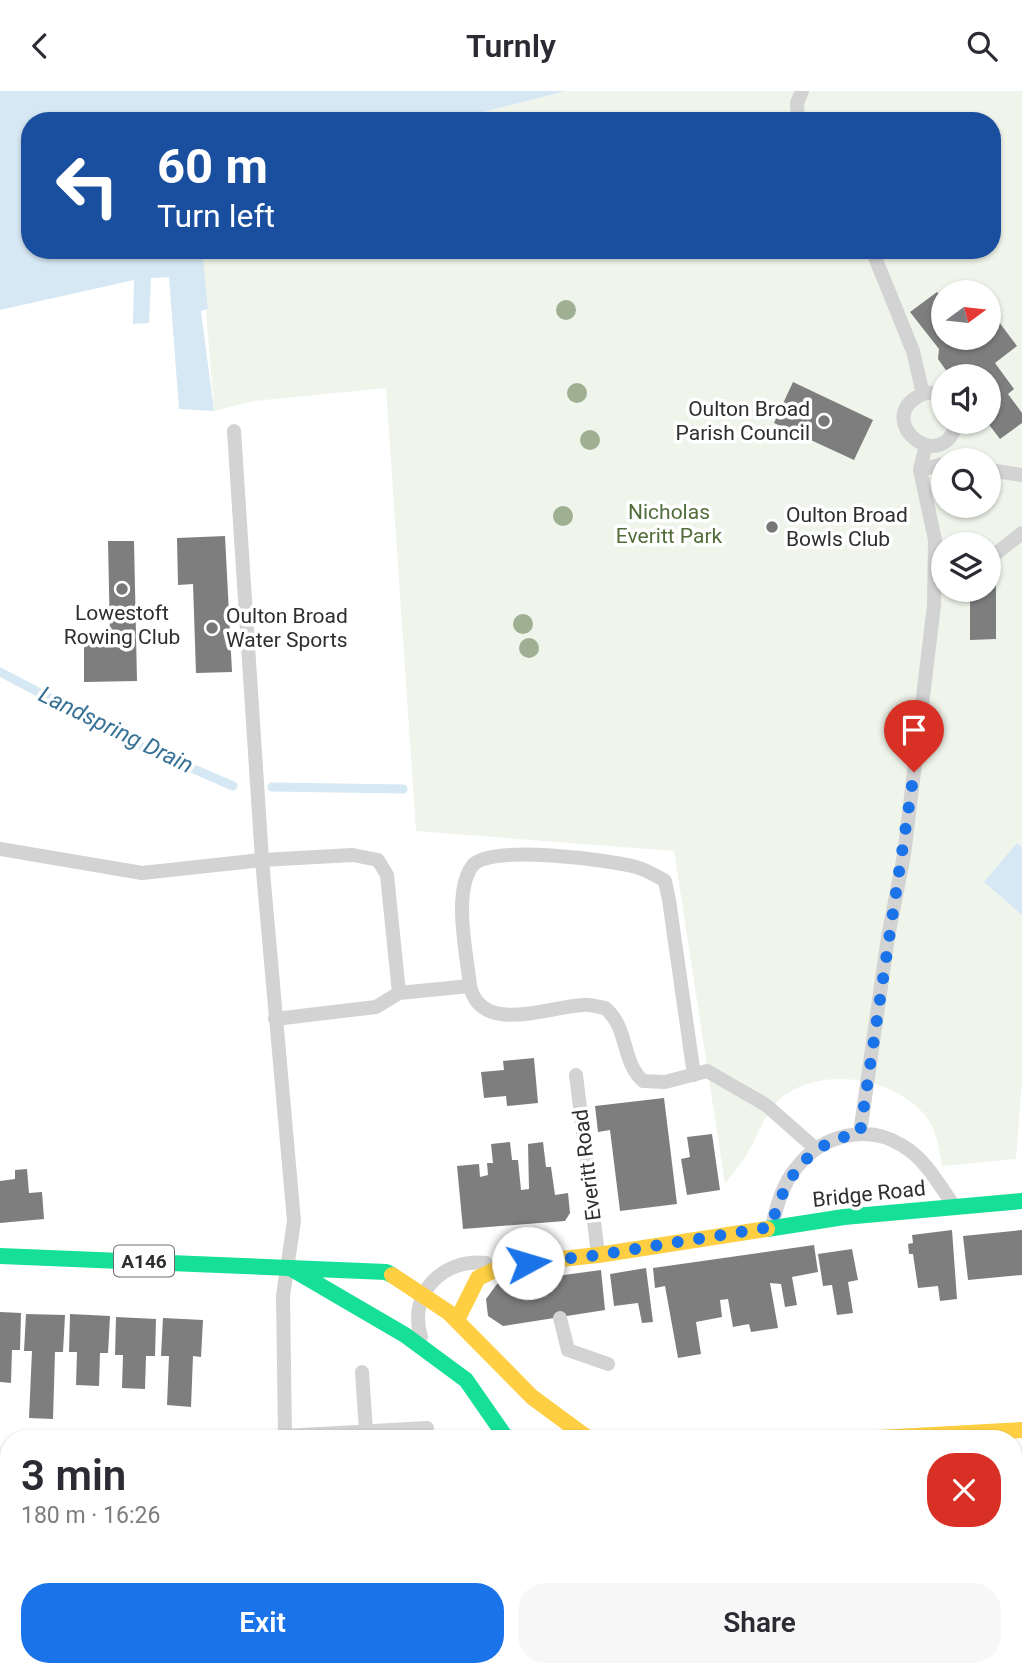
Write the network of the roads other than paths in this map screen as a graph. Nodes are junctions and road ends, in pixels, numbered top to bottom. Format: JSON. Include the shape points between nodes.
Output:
{"nodes":[{"id":1,"x":802,"y":91,"type":"edge"},
{"id":2,"x":797,"y":112,"type":"edge"},
{"id":3,"x":876,"y":259,"type":"edge"},
{"id":4,"x":923,"y":394,"type":"junction"},
{"id":5,"x":931,"y":395,"type":"edge"},
{"id":6,"x":234,"y":431,"type":"dead end"},
{"id":7,"x":951,"y":434,"type":"edge"},
{"id":8,"x":926,"y":445,"type":"junction"},
{"id":9,"x":931,"y":467,"type":"edge"},
{"id":10,"x":920,"y":470,"type":"junction"},
{"id":11,"x":1001,"y":472,"type":"edge"},
{"id":12,"x":1022,"y":475,"type":"edge"},
{"id":13,"x":933,"y":532,"type":"edge"},
{"id":14,"x":1022,"y":533,"type":"edge"},
{"id":15,"x":1001,"y":550,"type":"edge"},
{"id":16,"x":935,"y":602,"type":"edge"},
{"id":17,"x":0,"y":849,"type":"edge"},
{"id":18,"x":262,"y":860,"type":"junction"},
{"id":19,"x":470,"y":986,"type":"junction"},
{"id":20,"x":399,"y":993,"type":"junction"},
{"id":21,"x":275,"y":1019,"type":"junction"},
{"id":22,"x":576,"y":1075,"type":"dead end"},
{"id":23,"x":694,"y":1075,"type":"junction"},
{"id":24,"x":860,"y":1133,"type":"junction"},
{"id":25,"x":816,"y":1149,"type":"junction"},
{"id":26,"x":1022,"y":1201,"type":"edge"},
{"id":27,"x":955,"y":1207,"type":"junction"},
{"id":28,"x":771,"y":1227,"type":"junction"},
{"id":29,"x":598,"y":1255,"type":"junction"},
{"id":30,"x":0,"y":1256,"type":"edge"},
{"id":31,"x":552,"y":1260,"type":"junction"},
{"id":32,"x":505,"y":1265,"type":"junction"},
{"id":33,"x":287,"y":1267,"type":"junction"},
{"id":34,"x":554,"y":1277,"type":"dead end"},
{"id":35,"x":425,"y":1292,"type":"junction"},
{"id":36,"x":458,"y":1318,"type":"junction"},
{"id":37,"x":560,"y":1318,"type":"dead end"},
{"id":38,"x":425,"y":1349,"type":"junction"},
{"id":39,"x":608,"y":1364,"type":"dead end"},
{"id":40,"x":362,"y":1371,"type":"dead end"},
{"id":41,"x":427,"y":1428,"type":"dead end"},
{"id":42,"x":285,"y":1430,"type":"edge"},
{"id":43,"x":366,"y":1430,"type":"edge"},
{"id":44,"x":386,"y":1430,"type":"edge"},
{"id":45,"x":501,"y":1430,"type":"edge"},
{"id":46,"x":577,"y":1430,"type":"edge"}],
"edges":[{"from":1,"to":2,"type":"lane"},
{"from":3,"to":4,"type":"lane","via":[[913,351]]},
{"from":4,"to":5,"type":"lane"},
{"from":4,"to":8,"type":"lane","via":[[908,404],[904,421],[911,437]]},
{"from":6,"to":18,"type":"lane"},
{"from":7,"to":8,"type":"lane","via":[[942,443]]},
{"from":8,"to":10,"type":"lane"},
{"from":9,"to":10,"type":"lane"},
{"from":10,"to":13,"type":"lane"},
{"from":11,"to":12,"type":"lane"},
{"from":14,"to":15,"type":"lane"},
{"from":16,"to":24,"type":"lane","via":[[904,855]]},
{"from":17,"to":18,"type":"lane","via":[[142,873]]},
{"from":18,"to":20,"type":"lane","via":[[353,855],[378,860],[387,875]]},
{"from":18,"to":21,"type":"lane"},
{"from":19,"to":20,"type":"lane"},
{"from":19,"to":23,"type":"lane","via":[[473,1000],[484,1010],[501,1015],[585,1005],[605,1008],[621,1027],[632,1071],[643,1081],[665,1082]]},
{"from":19,"to":23,"type":"lane","via":[[461,905],[464,884],[474,865],[486,857],[595,860],[651,872],[665,881]]},
{"from":20,"to":21,"type":"lane","via":[[376,1007]]},
{"from":21,"to":33,"type":"lane","via":[[294,1221]]},
{"from":22,"to":29,"type":"lane","name":"Everitt Road"},
{"from":23,"to":25,"type":"lane","via":[[707,1071],[766,1105]]},
{"from":24,"to":25,"type":"lane"},
{"from":24,"to":27,"type":"lane","via":[[904,1146],[924,1163]]},
{"from":25,"to":28,"type":"lane","via":[[796,1168]]},
{"from":26,"to":27,"type":"main road","name":"Bridge Road"},
{"from":27,"to":28,"type":"main road","name":"Bridge Road"},
{"from":28,"to":29,"type":"main road","name":"Bridge Road"},
{"from":29,"to":31,"type":"main road","name":"Bridge Road"},
{"from":30,"to":33,"type":"main road","number":"A146"},
{"from":31,"to":32,"type":"main road","name":"Bridge Road"},
{"from":31,"to":34,"type":"lane"},
{"from":32,"to":35,"type":"lane","via":[[463,1263],[441,1272]]},
{"from":32,"to":36,"type":"main road","name":"Bridge Road","via":[[478,1278]]},
{"from":33,"to":35,"type":"main road","number":"A146","via":[[386,1272]]},
{"from":33,"to":38,"type":"main road","number":"A146"},
{"from":33,"to":42,"type":"lane"},
{"from":35,"to":36,"type":"main road","number":"A146"},
{"from":35,"to":38,"type":"lane","via":[[418,1320]]},
{"from":36,"to":46,"type":"main road","number":"A146","via":[[533,1398]]},
{"from":37,"to":39,"type":"lane","via":[[568,1350]]},
{"from":38,"to":45,"type":"main road","number":"A146","via":[[466,1380]]},
{"from":40,"to":43,"type":"lane"},
{"from":41,"to":44,"type":"lane"}]}
